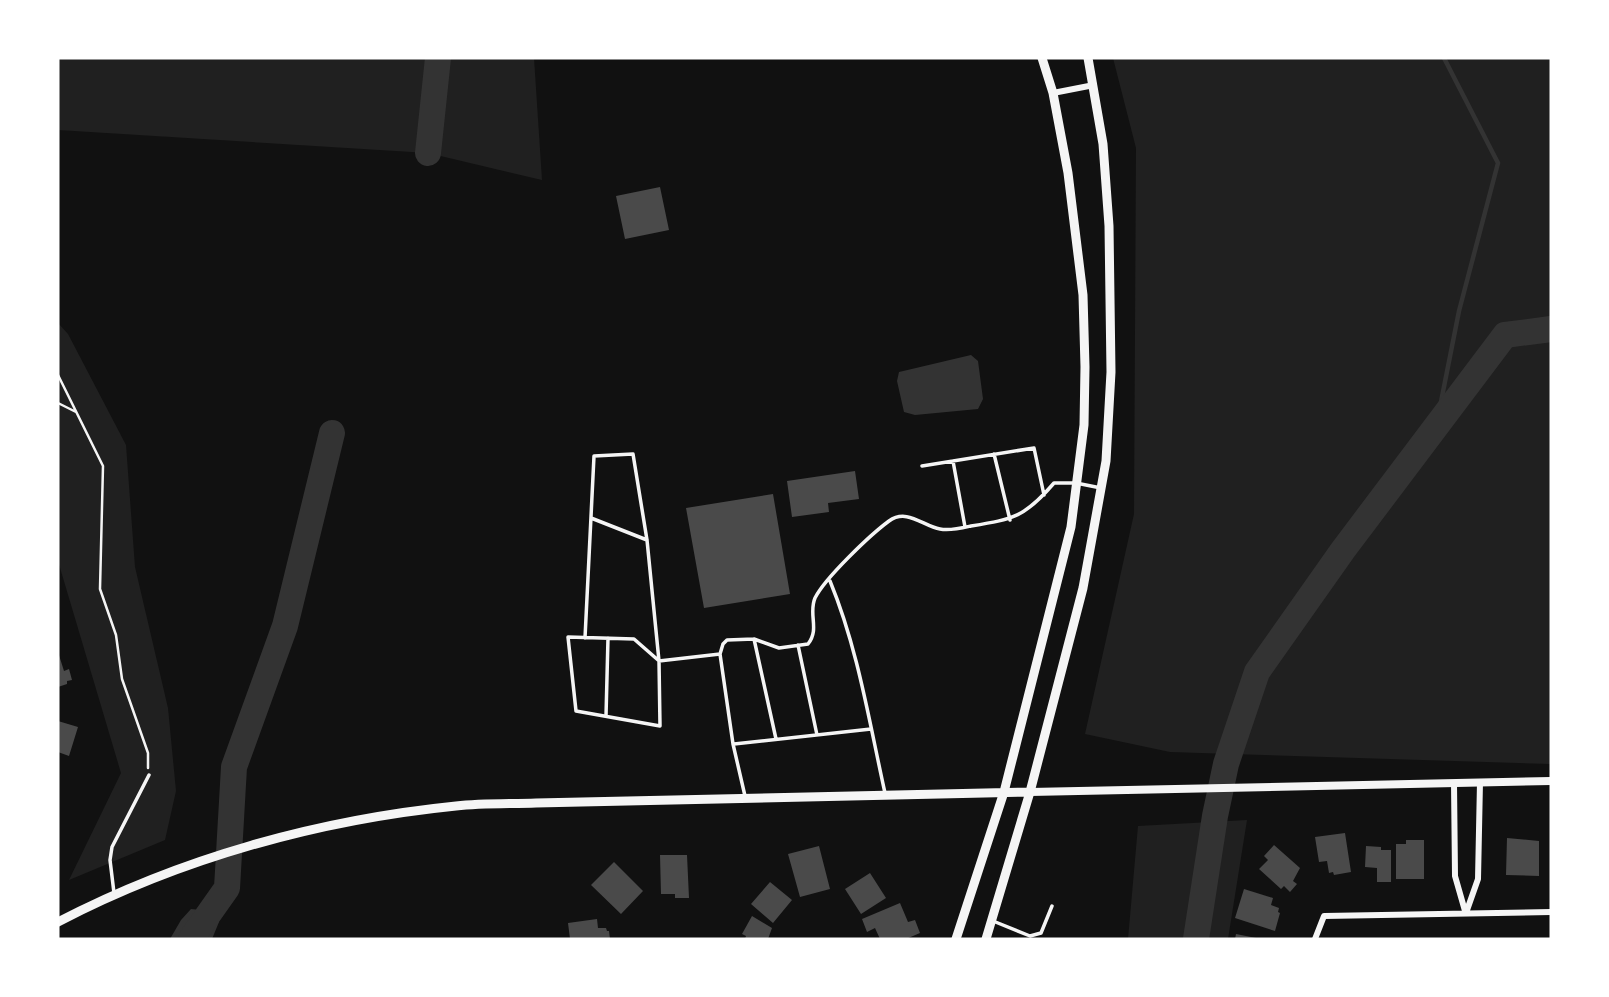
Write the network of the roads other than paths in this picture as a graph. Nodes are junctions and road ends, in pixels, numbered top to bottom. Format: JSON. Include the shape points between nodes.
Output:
{"nodes":[{"id":1,"x":1042,"y":58,"type":"edge"},
{"id":2,"x":1088,"y":58,"type":"edge"},
{"id":3,"x":1094,"y":85,"type":"junction"},
{"id":4,"x":1053,"y":93,"type":"junction"},
{"id":5,"x":994,"y":454,"type":"junction"},
{"id":6,"x":953,"y":461,"type":"junction"},
{"id":7,"x":922,"y":466,"type":"dead end"},
{"id":8,"x":1076,"y":483,"type":"junction"},
{"id":9,"x":1102,"y":488,"type":"junction"},
{"id":10,"x":1044,"y":495,"type":"junction"},
{"id":11,"x":591,"y":518,"type":"junction"},
{"id":12,"x":1010,"y":520,"type":"junction"},
{"id":13,"x":965,"y":527,"type":"junction"},
{"id":14,"x":647,"y":540,"type":"junction"},
{"id":15,"x":829,"y":580,"type":"junction"},
{"id":16,"x":585,"y":638,"type":"junction"},
{"id":17,"x":608,"y":638,"type":"junction"},
{"id":18,"x":754,"y":639,"type":"junction"},
{"id":19,"x":798,"y":645,"type":"junction"},
{"id":20,"x":720,"y":654,"type":"junction"},
{"id":21,"x":659,"y":661,"type":"junction"},
{"id":22,"x":606,"y":716,"type":"junction"},
{"id":23,"x":871,"y":729,"type":"junction"},
{"id":24,"x":817,"y":735,"type":"junction"},
{"id":25,"x":776,"y":739,"type":"junction"},
{"id":26,"x":733,"y":744,"type":"junction"},
{"id":27,"x":149,"y":775,"type":"road end"},
{"id":28,"x":1551,"y":781,"type":"edge"},
{"id":29,"x":1480,"y":782,"type":"junction"},
{"id":30,"x":1454,"y":783,"type":"junction"},
{"id":31,"x":1004,"y":792,"type":"junction"},
{"id":32,"x":1030,"y":792,"type":"junction"},
{"id":33,"x":886,"y":795,"type":"junction"},
{"id":34,"x":746,"y":798,"type":"junction"},
{"id":35,"x":114,"y":895,"type":"junction"},
{"id":36,"x":1052,"y":906,"type":"dead end"},
{"id":37,"x":1551,"y":912,"type":"edge"},
{"id":38,"x":1466,"y":913,"type":"junction"},
{"id":39,"x":993,"y":921,"type":"junction"},
{"id":40,"x":58,"y":922,"type":"edge"},
{"id":41,"x":956,"y":939,"type":"edge"},
{"id":42,"x":986,"y":939,"type":"edge"},
{"id":43,"x":1315,"y":939,"type":"edge"}],
"edges":[{"from":1,"to":4,"type":"main road"},
{"from":2,"to":3,"type":"main road"},
{"from":3,"to":4,"type":"street"},
{"from":3,"to":9,"type":"main road","via":[[1109,226],[1110,409]]},
{"from":4,"to":8,"type":"main road","via":[[1083,295],[1084,425]]},
{"from":5,"to":6,"type":"lane"},
{"from":5,"to":10,"type":"lane","via":[[1034,448]]},
{"from":5,"to":12,"type":"lane"},
{"from":6,"to":7,"type":"lane"},
{"from":6,"to":13,"type":"lane"},
{"from":8,"to":9,"type":"lane"},
{"from":8,"to":10,"type":"lane","via":[[1054,483]]},
{"from":8,"to":31,"type":"main road","via":[[1071,527]]},
{"from":9,"to":32,"type":"main road","via":[[1083,588]]},
{"from":10,"to":12,"type":"lane"},
{"from":11,"to":14,"type":"lane"},
{"from":11,"to":14,"type":"lane","via":[[594,456],[633,454]]},
{"from":11,"to":16,"type":"lane"},
{"from":12,"to":13,"type":"lane"},
{"from":13,"to":15,"type":"lane","via":[[940,529],[915,518],[895,518]]},
{"from":14,"to":21,"type":"lane"},
{"from":15,"to":19,"type":"lane","via":[[812,609],[813,637],[808,644]]},
{"from":15,"to":23,"type":"lane","via":[[851,639]]},
{"from":16,"to":17,"type":"lane"},
{"from":16,"to":22,"type":"lane","via":[[568,637],[576,711]]},
{"from":17,"to":21,"type":"lane","via":[[634,639]]},
{"from":17,"to":22,"type":"lane"},
{"from":18,"to":19,"type":"lane","via":[[779,648]]},
{"from":18,"to":20,"type":"lane","via":[[727,640]]},
{"from":18,"to":25,"type":"lane"},
{"from":19,"to":24,"type":"lane"},
{"from":20,"to":21,"type":"lane"},
{"from":20,"to":26,"type":"lane"},
{"from":21,"to":22,"type":"lane","via":[[660,726]]},
{"from":23,"to":24,"type":"lane"},
{"from":23,"to":33,"type":"lane"},
{"from":24,"to":25,"type":"lane"},
{"from":25,"to":26,"type":"lane"},
{"from":26,"to":34,"type":"lane"},
{"from":27,"to":35,"type":"lane","via":[[112,847]]},
{"from":28,"to":29,"type":"street"},
{"from":29,"to":30,"type":"street"},
{"from":29,"to":38,"type":"street","via":[[1478,879]]},
{"from":30,"to":32,"type":"street"},
{"from":30,"to":38,"type":"street","via":[[1455,876]]},
{"from":31,"to":32,"type":"main road"},
{"from":31,"to":33,"type":"main road"},
{"from":31,"to":41,"type":"main road"},
{"from":32,"to":39,"type":"main road"},
{"from":33,"to":34,"type":"main road"},
{"from":34,"to":35,"type":"main road","via":[[458,806],[365,818],[171,871]]},
{"from":35,"to":40,"type":"main road"},
{"from":36,"to":39,"type":"lane","via":[[1041,933],[1030,936]]},
{"from":37,"to":38,"type":"street"},
{"from":38,"to":43,"type":"street","via":[[1324,915]]},
{"from":39,"to":42,"type":"main road"}]}
